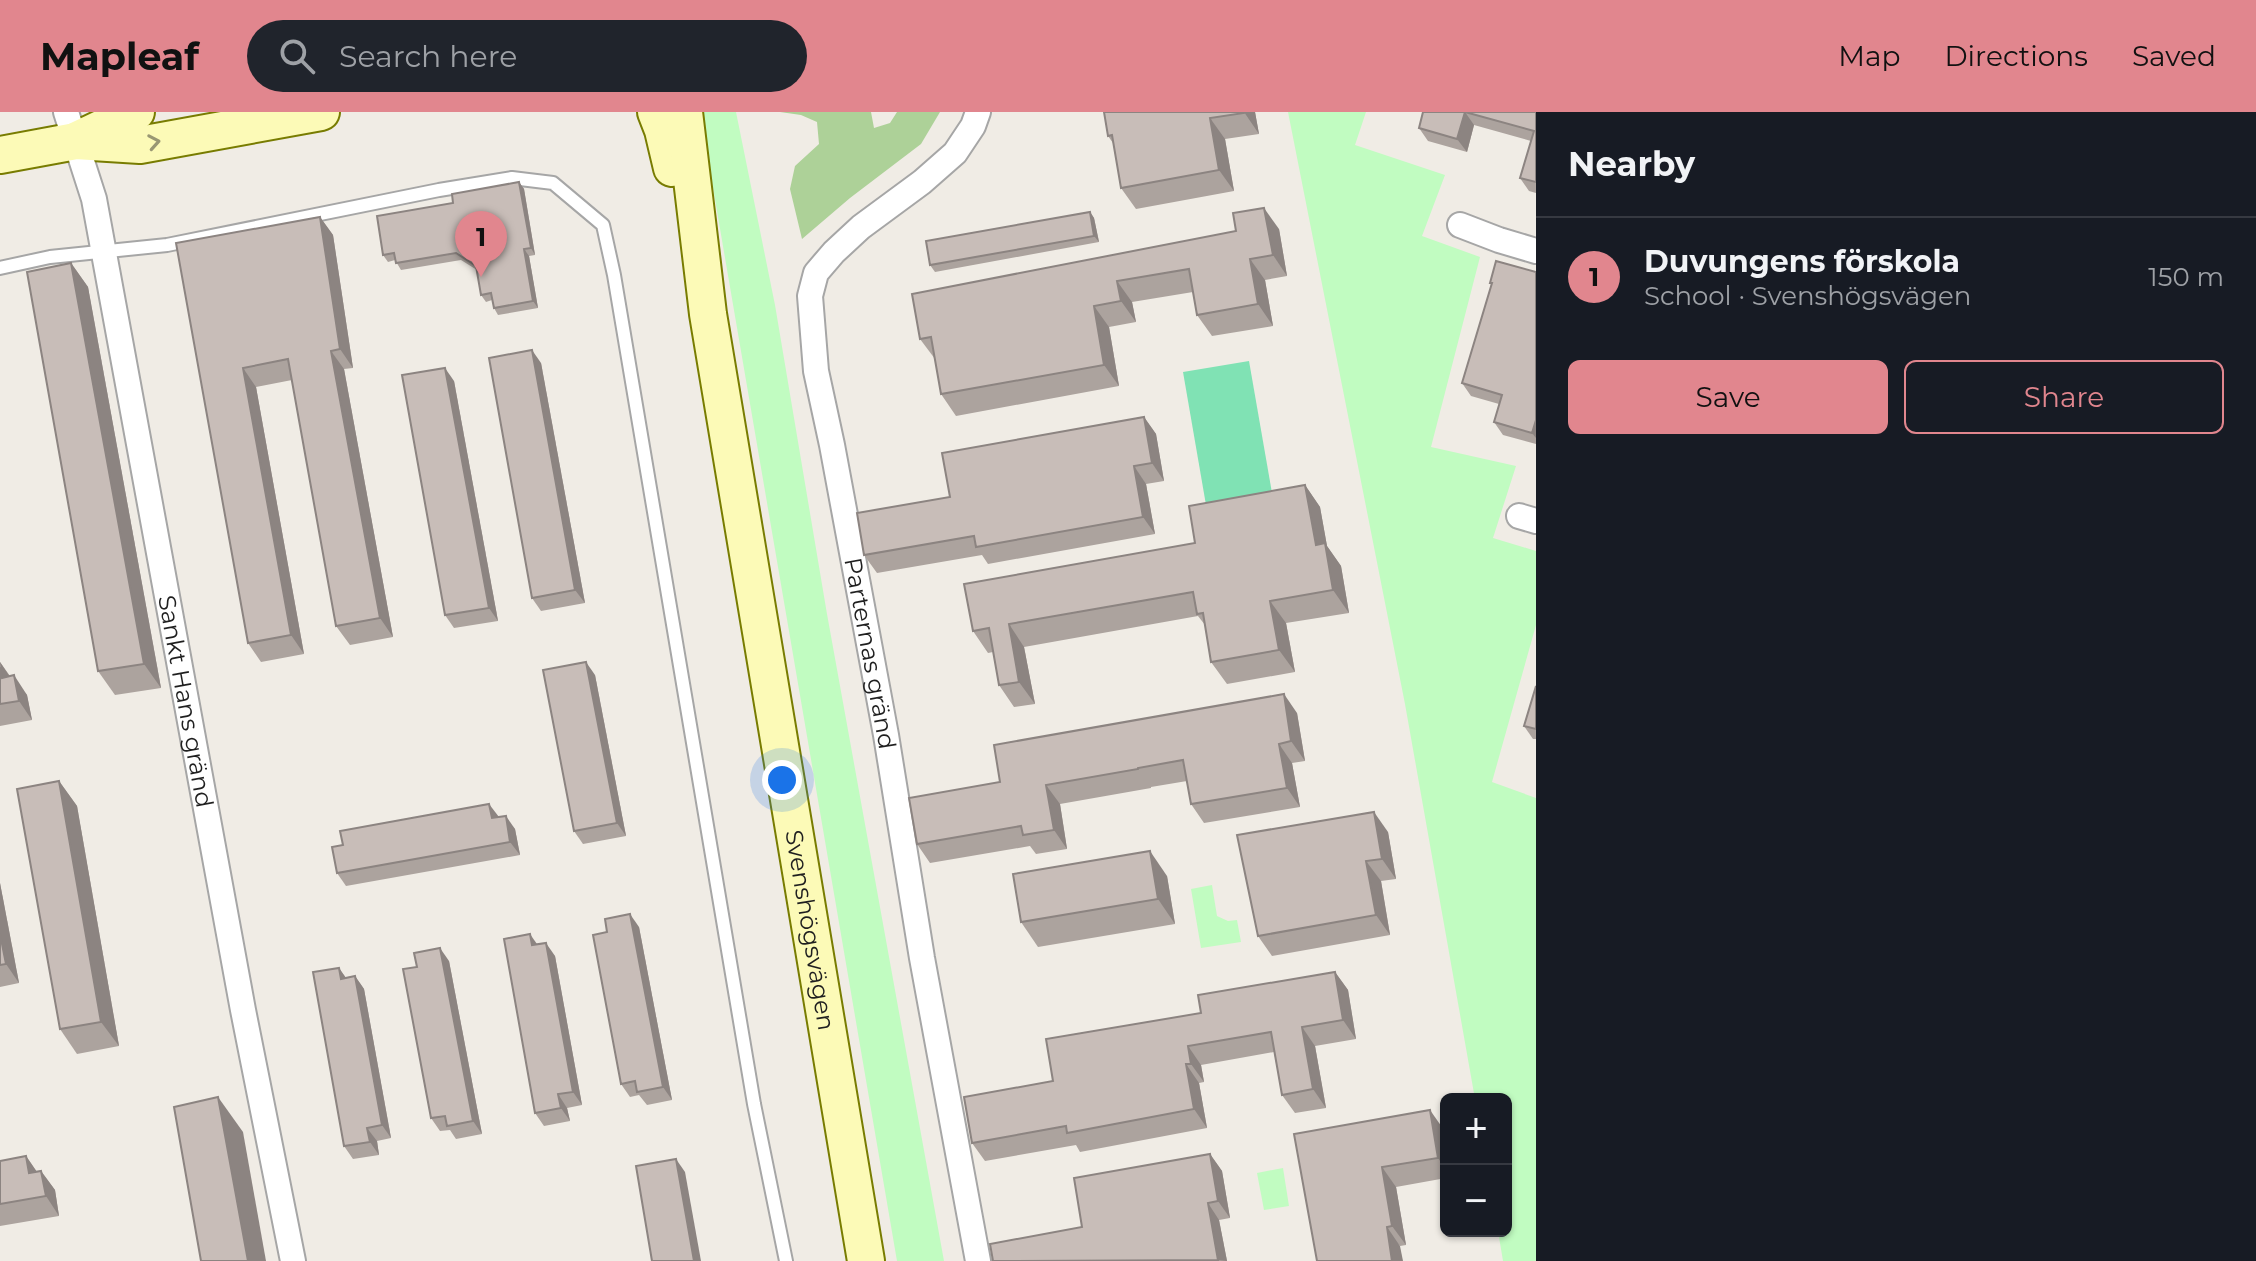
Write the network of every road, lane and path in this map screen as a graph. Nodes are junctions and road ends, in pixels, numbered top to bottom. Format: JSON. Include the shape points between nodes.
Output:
{"nodes":[{"id":1,"x":136,"y":112,"type":"edge"},
{"id":2,"x":321,"y":112,"type":"edge"},
{"id":3,"x":656,"y":112,"type":"edge"},
{"id":4,"x":684,"y":112,"type":"edge"},
{"id":5,"x":978,"y":112,"type":"edge"},
{"id":6,"x":71,"y":126,"type":"edge"},
{"id":7,"x":0,"y":155,"type":"edge"},
{"id":8,"x":1460,"y":225,"type":"dead end"},
{"id":9,"x":1536,"y":251,"type":"edge"},
{"id":10,"x":103,"y":252,"type":"junction"},
{"id":11,"x":0,"y":268,"type":"edge"},
{"id":12,"x":708,"y":314,"type":"junction"},
{"id":13,"x":293,"y":1261,"type":"edge"},
{"id":14,"x":786,"y":1261,"type":"edge"},
{"id":15,"x":866,"y":1261,"type":"edge"},
{"id":16,"x":978,"y":1261,"type":"edge"}],
"edges":[{"from":1,"to":6,"type":"main road"},
{"from":6,"to":2,"type":"main road","one_way":true,"via":[[140,145]]},
{"from":3,"to":12,"type":"main road","name":"Svenshögsvägen"},
{"from":4,"to":12,"type":"main road","name":"Svenshögsvägen"},
{"from":5,"to":16,"type":"street","name":"Parternas gränd","via":[[955,153],[834,252],[816,273],[810,296],[816,371]]},
{"from":6,"to":7,"type":"main road"},
{"from":6,"to":10,"type":"street","name":"Sankt Hans gränd","via":[[94,199]]},
{"from":8,"to":9,"type":"street"},
{"from":10,"to":11,"type":"lane"},
{"from":10,"to":13,"type":"street","name":"Sankt Hans gränd"},
{"from":10,"to":14,"type":"lane","via":[[167,245],[512,178],[553,183],[603,225],[754,1104]]},
{"from":12,"to":15,"type":"main road","name":"Svenshögsvägen"}]}
